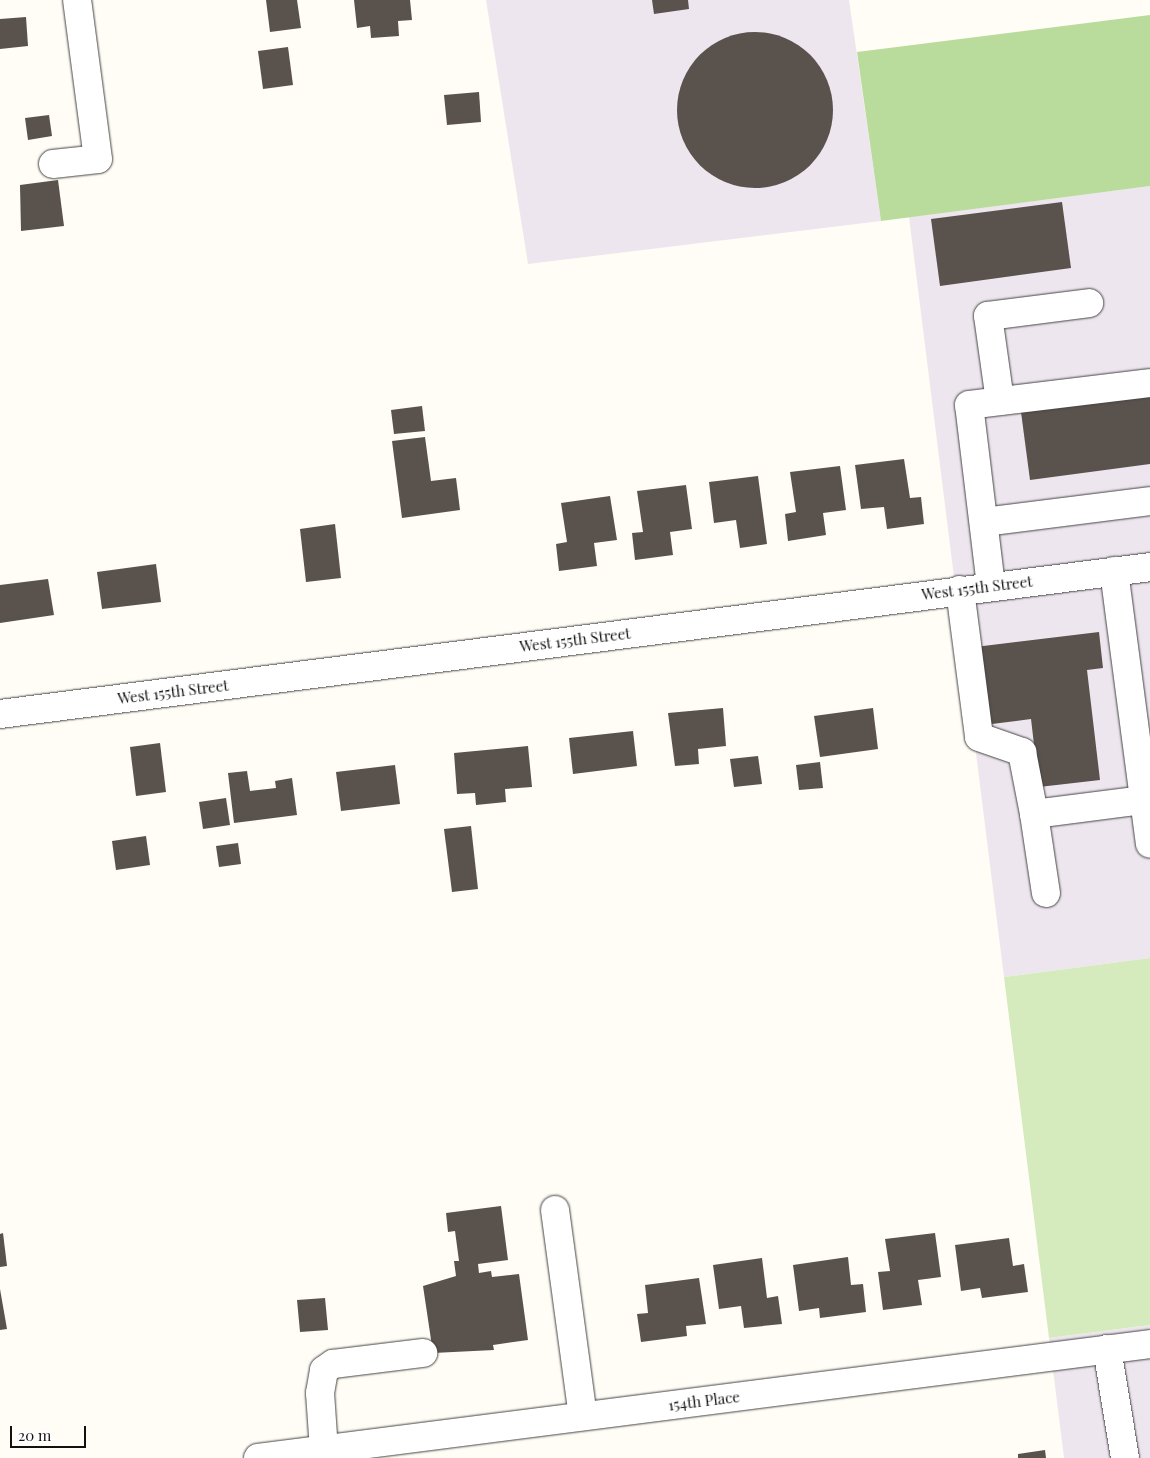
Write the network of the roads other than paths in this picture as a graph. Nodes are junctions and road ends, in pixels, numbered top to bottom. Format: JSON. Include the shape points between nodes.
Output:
{"nodes":[{"id":1,"x":76,"y":0,"type":"edge"},
{"id":2,"x":53,"y":164,"type":"dead end"},
{"id":3,"x":1089,"y":303,"type":"dead end"},
{"id":4,"x":1150,"y":382,"type":"edge"},
{"id":5,"x":1000,"y":401,"type":"junction"},
{"id":6,"x":1150,"y":501,"type":"edge"},
{"id":7,"x":984,"y":522,"type":"junction"},
{"id":8,"x":1150,"y":567,"type":"edge"},
{"id":9,"x":1114,"y":571,"type":"junction"},
{"id":10,"x":991,"y":586,"type":"junction"},
{"id":11,"x":960,"y":590,"type":"junction"},
{"id":12,"x":0,"y":714,"type":"edge"},
{"id":13,"x":1144,"y":800,"type":"junction"},
{"id":14,"x":1034,"y":814,"type":"junction"},
{"id":15,"x":1150,"y":844,"type":"edge"},
{"id":16,"x":1046,"y":893,"type":"dead end"},
{"id":17,"x":555,"y":1210,"type":"dead end"},
{"id":18,"x":1150,"y":1344,"type":"edge"},
{"id":19,"x":1107,"y":1349,"type":"junction"},
{"id":20,"x":423,"y":1353,"type":"dead end"},
{"id":21,"x":583,"y":1416,"type":"junction"},
{"id":22,"x":324,"y":1450,"type":"junction"},
{"id":23,"x":258,"y":1458,"type":"edge"},
{"id":24,"x":1125,"y":1458,"type":"edge"}],
"edges":[{"from":1,"to":2,"type":"street","via":[[98,159]]},
{"from":3,"to":5,"type":"street","via":[[988,316]]},
{"from":4,"to":5,"type":"street"},
{"from":5,"to":7,"type":"street","via":[[969,405]]},
{"from":6,"to":7,"type":"street"},
{"from":7,"to":10,"type":"street"},
{"from":8,"to":9,"type":"street","name":"West 155th Street"},
{"from":9,"to":10,"type":"street","name":"West 155th Street"},
{"from":9,"to":13,"type":"street"},
{"from":10,"to":11,"type":"street","name":"West 155th Street"},
{"from":11,"to":12,"type":"street","name":"West 155th Street"},
{"from":11,"to":14,"type":"street","via":[[979,737],[1022,752]]},
{"from":13,"to":14,"type":"street"},
{"from":13,"to":15,"type":"street"},
{"from":14,"to":16,"type":"street"},
{"from":17,"to":21,"type":"street"},
{"from":18,"to":19,"type":"street","name":"154th Place"},
{"from":19,"to":21,"type":"street","name":"154th Place"},
{"from":19,"to":24,"type":"street"},
{"from":20,"to":22,"type":"street","via":[[333,1364],[324,1370],[320,1393]]},
{"from":21,"to":22,"type":"street","name":"154th Place"},
{"from":22,"to":23,"type":"street","name":"154th Place"}]}
